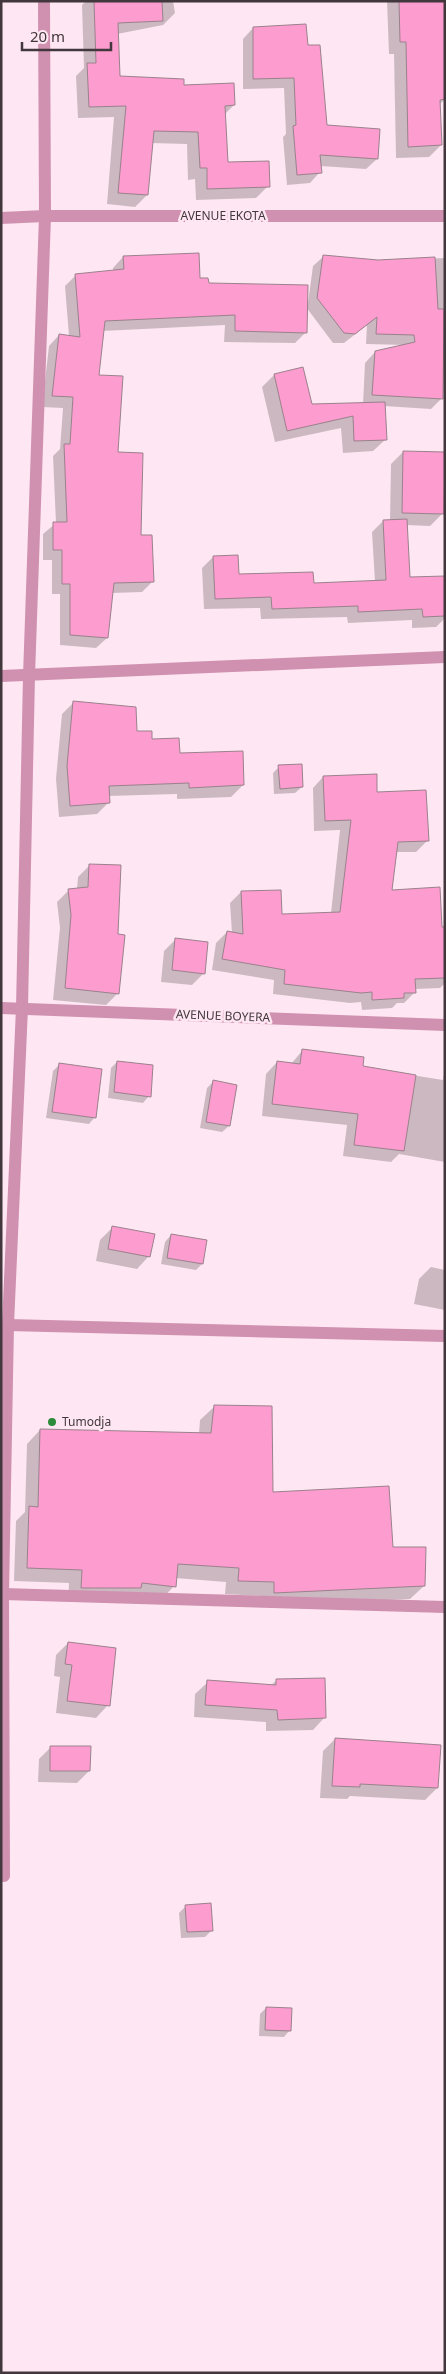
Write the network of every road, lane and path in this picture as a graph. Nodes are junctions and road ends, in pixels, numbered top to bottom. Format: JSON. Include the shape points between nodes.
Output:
{"nodes":[{"id":1,"x":44,"y":1,"type":"edge"},
{"id":2,"x":45,"y":216,"type":"junction"},
{"id":3,"x":445,"y":216,"type":"edge"},
{"id":4,"x":1,"y":218,"type":"edge"},
{"id":5,"x":445,"y":657,"type":"edge"},
{"id":6,"x":1,"y":676,"type":"edge"},
{"id":7,"x":29,"y":676,"type":"junction"},
{"id":8,"x":1,"y":1008,"type":"edge"},
{"id":9,"x":22,"y":1008,"type":"junction"},
{"id":10,"x":445,"y":1025,"type":"edge"},
{"id":11,"x":8,"y":1325,"type":"junction"},
{"id":12,"x":445,"y":1336,"type":"edge"},
{"id":13,"x":4,"y":1594,"type":"junction"},
{"id":14,"x":445,"y":1607,"type":"edge"},
{"id":15,"x":4,"y":1876,"type":"dead end"}],
"edges":[{"from":1,"to":2,"type":"street"},
{"from":2,"to":3,"type":"street","name":"AVENUE EKOTA"},
{"from":2,"to":4,"type":"street","name":"AVENUE EKOTA"},
{"from":2,"to":7,"type":"street"},
{"from":5,"to":7,"type":"street"},
{"from":6,"to":7,"type":"street"},
{"from":7,"to":9,"type":"street"},
{"from":8,"to":9,"type":"street","name":"AVENUE BOYERA"},
{"from":9,"to":10,"type":"street","name":"AVENUE BOYERA"},
{"from":9,"to":11,"type":"street"},
{"from":11,"to":12,"type":"street"},
{"from":11,"to":13,"type":"street"},
{"from":13,"to":14,"type":"street"},
{"from":13,"to":15,"type":"street"}]}
